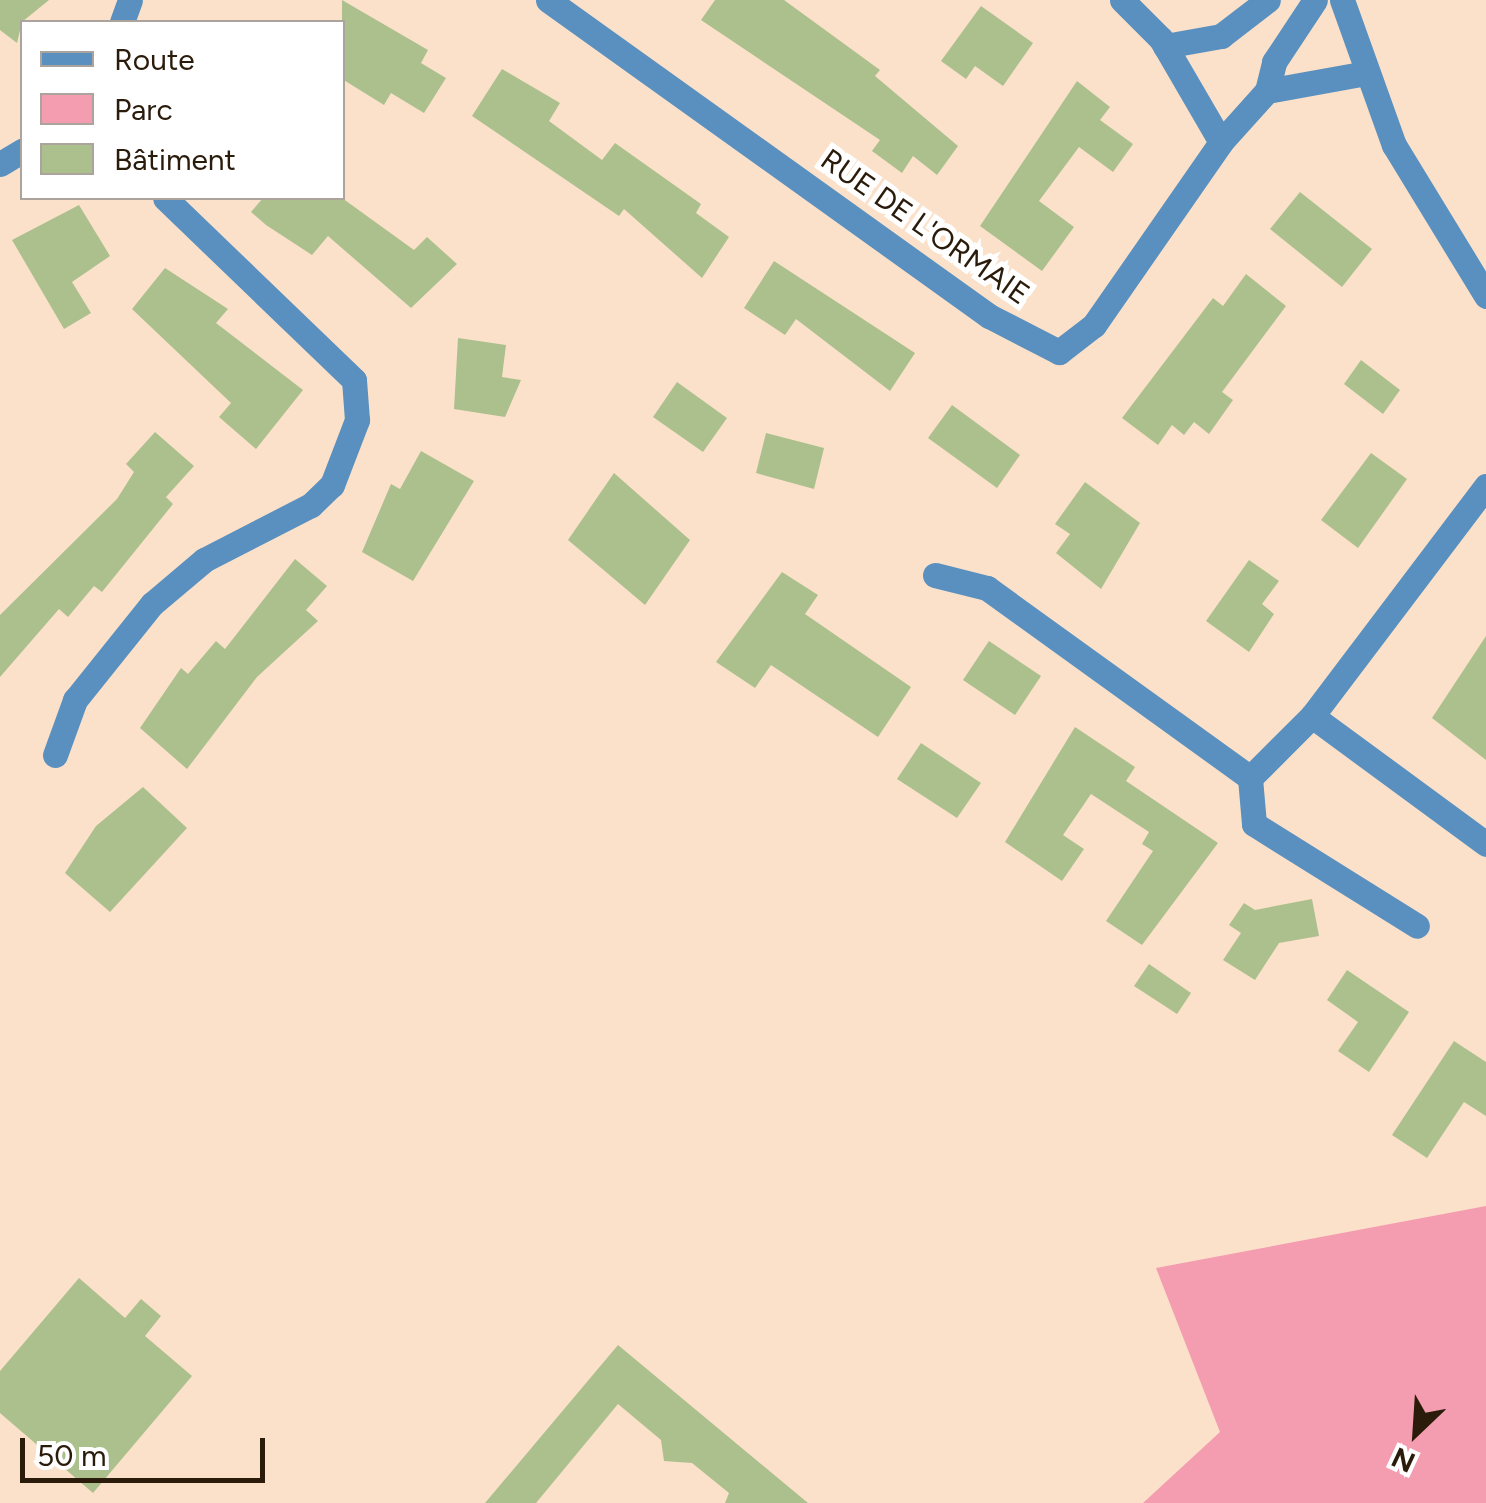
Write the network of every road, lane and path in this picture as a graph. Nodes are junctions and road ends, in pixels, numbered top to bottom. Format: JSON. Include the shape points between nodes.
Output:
{"nodes":[{"id":1,"x":548,"y":0,"type":"edge"},
{"id":2,"x":1122,"y":0,"type":"edge"},
{"id":3,"x":1268,"y":0,"type":"edge"},
{"id":4,"x":1315,"y":0,"type":"edge"},
{"id":5,"x":1342,"y":0,"type":"edge"},
{"id":6,"x":1166,"y":46,"type":"junction"},
{"id":7,"x":1366,"y":73,"type":"junction"},
{"id":8,"x":1267,"y":91,"type":"junction"},
{"id":9,"x":1221,"y":142,"type":"junction"},
{"id":10,"x":166,"y":200,"type":"edge"},
{"id":11,"x":1486,"y":296,"type":"edge"},
{"id":12,"x":1486,"y":486,"type":"edge"},
{"id":13,"x":935,"y":575,"type":"dead end"},
{"id":14,"x":1312,"y":716,"type":"junction"},
{"id":15,"x":54,"y":755,"type":"dead end"},
{"id":16,"x":1250,"y":778,"type":"junction"},
{"id":17,"x":1486,"y":844,"type":"edge"},
{"id":18,"x":1418,"y":926,"type":"dead end"}],
"edges":[{"from":1,"to":9,"type":"street","name":"RUE DE L'ORMAIE","via":[[898,254],[1058,352],[1094,326]]},
{"from":2,"to":6,"type":"street"},
{"from":3,"to":6,"type":"street","via":[[1221,36]]},
{"from":4,"to":8,"type":"street","via":[[1274,62]]},
{"from":5,"to":7,"type":"street"},
{"from":6,"to":9,"type":"street"},
{"from":7,"to":8,"type":"street"},
{"from":7,"to":11,"type":"street","via":[[1434,222]]},
{"from":8,"to":9,"type":"street","name":"RUE DE L'ORMAIE"},
{"from":10,"to":15,"type":"street","via":[[354,380],[356,420],[332,485],[312,505],[204,560],[152,604],[75,700]]},
{"from":12,"to":14,"type":"street"},
{"from":13,"to":16,"type":"street","via":[[987,588]]},
{"from":14,"to":16,"type":"street"},
{"from":14,"to":17,"type":"street"},
{"from":16,"to":18,"type":"street","via":[[1254,824]]}]}
